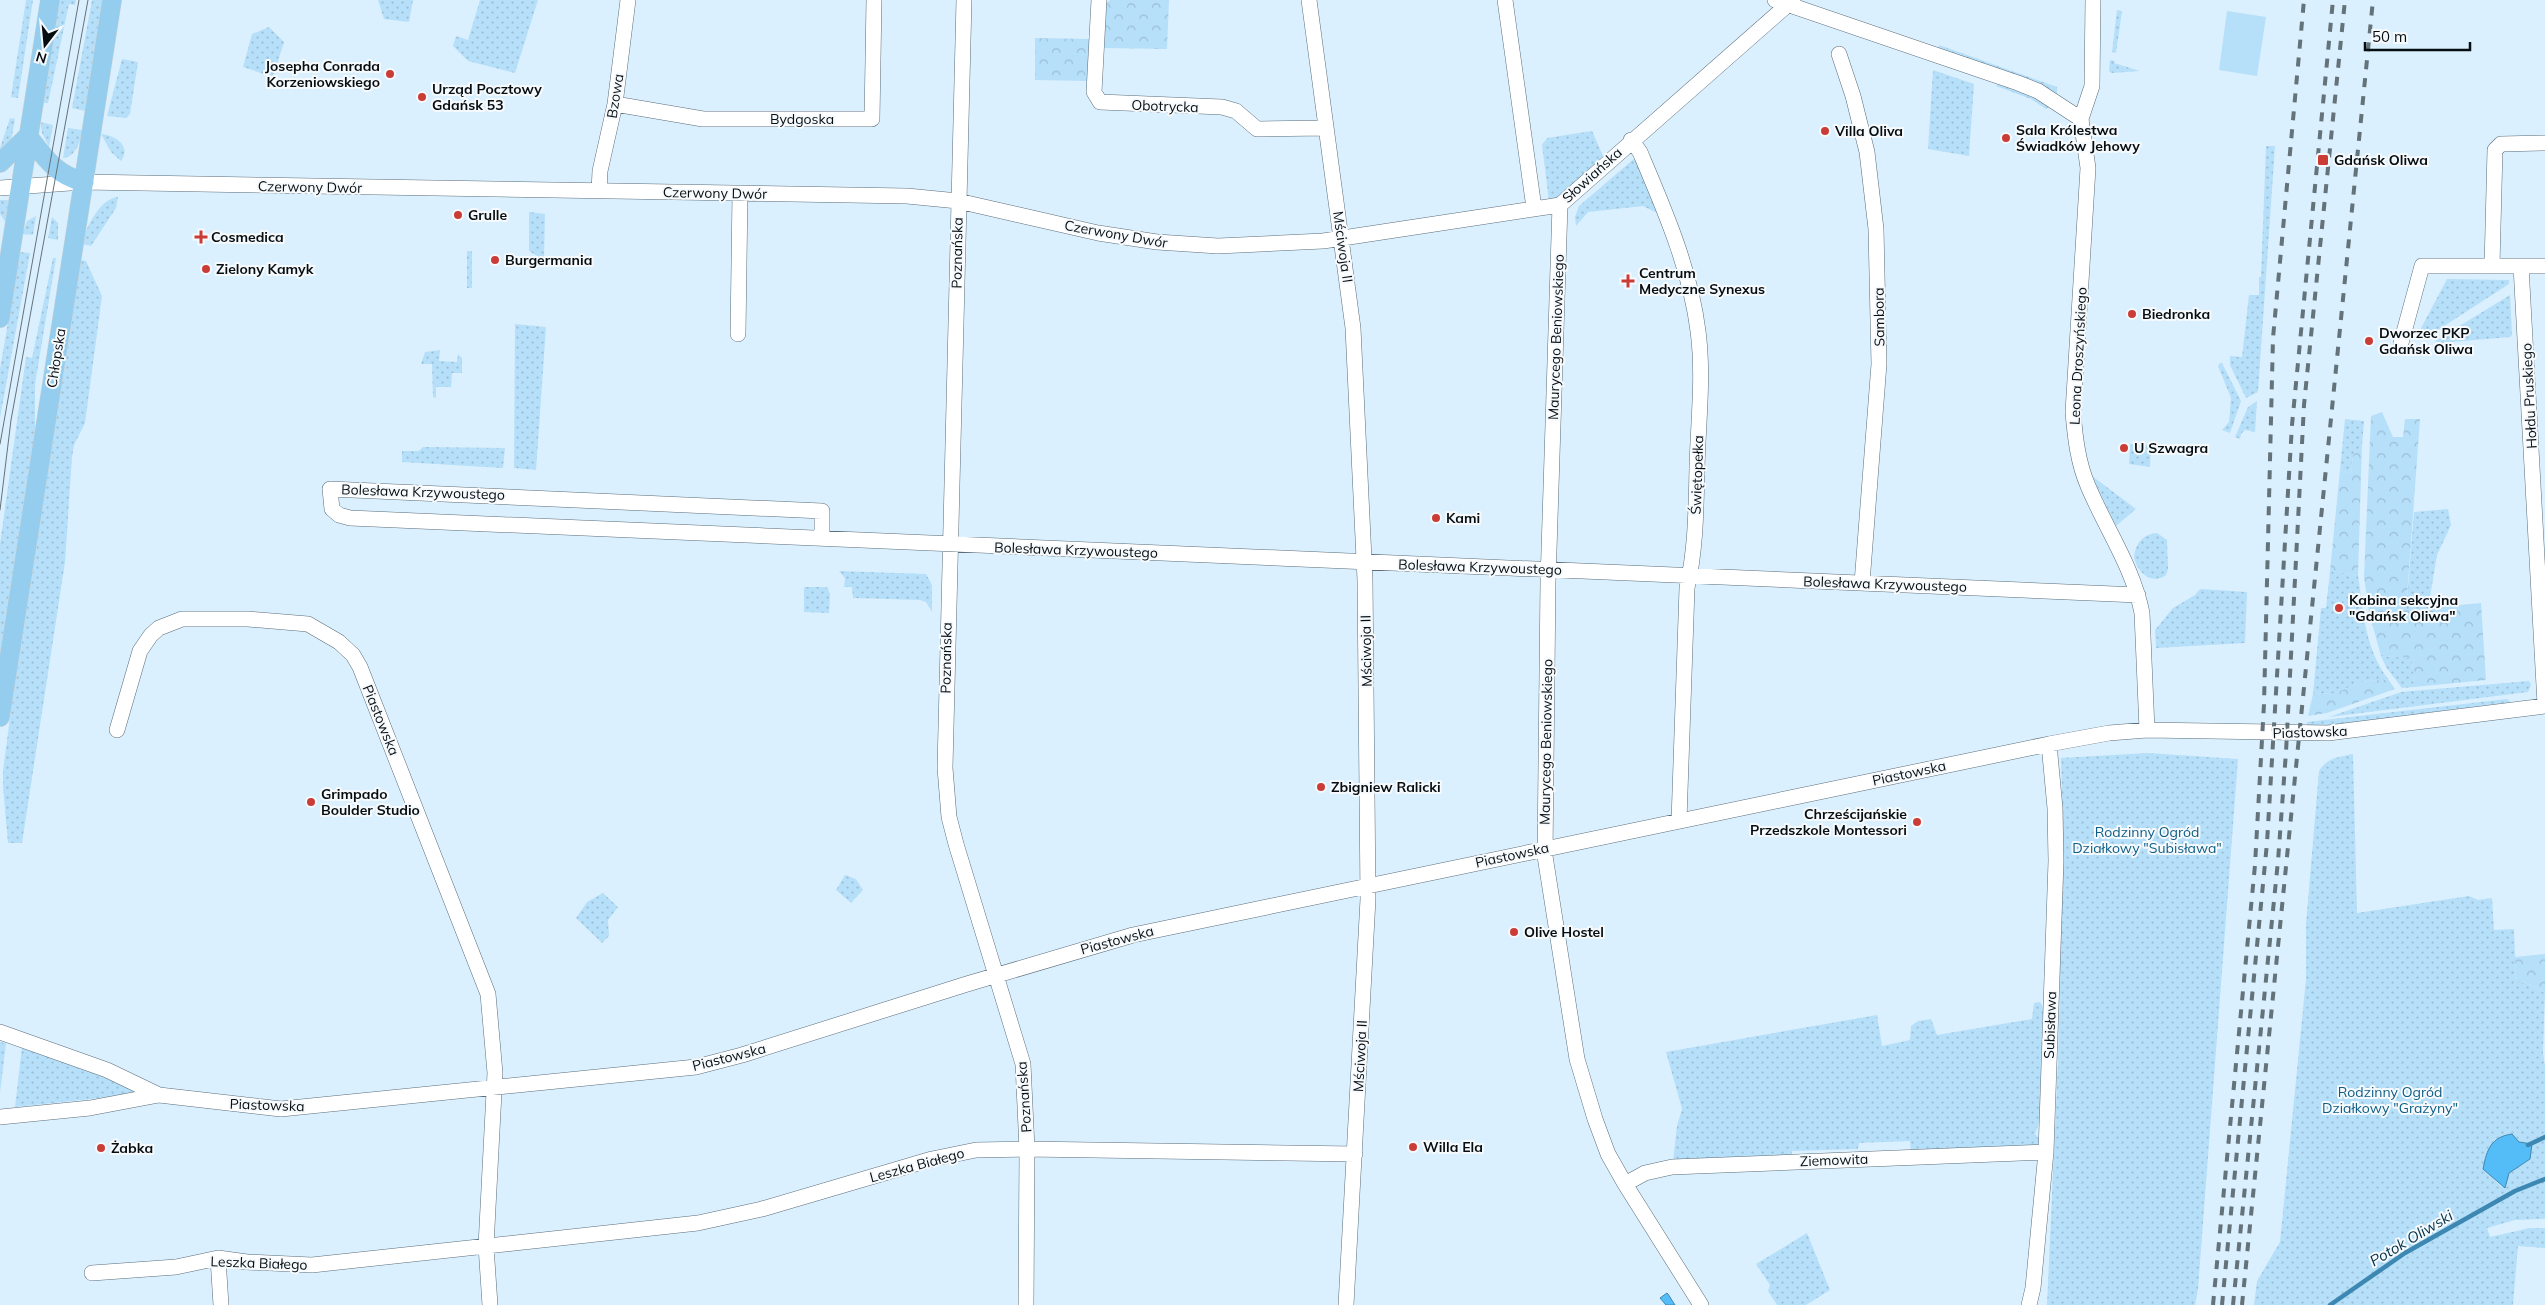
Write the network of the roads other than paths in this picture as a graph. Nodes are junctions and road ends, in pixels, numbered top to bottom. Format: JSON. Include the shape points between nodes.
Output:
{"nodes":[{"id":1,"x":50,"y":0,"type":"edge"},
{"id":2,"x":112,"y":0,"type":"edge"},
{"id":3,"x":628,"y":0,"type":"edge"},
{"id":4,"x":874,"y":0,"type":"edge"},
{"id":5,"x":964,"y":0,"type":"edge"},
{"id":6,"x":1098,"y":0,"type":"edge"},
{"id":7,"x":1309,"y":0,"type":"edge"},
{"id":8,"x":1504,"y":0,"type":"edge"},
{"id":9,"x":2093,"y":0,"type":"edge"},
{"id":10,"x":1785,"y":1,"type":"edge"},
{"id":11,"x":1839,"y":54,"type":"dead end"},
{"id":12,"x":615,"y":104,"type":"junction"},
{"id":13,"x":2081,"y":119,"type":"junction"},
{"id":14,"x":1326,"y":128,"type":"junction"},
{"id":15,"x":28,"y":136,"type":"junction"},
{"id":16,"x":1631,"y":140,"type":"junction"},
{"id":17,"x":2545,"y":143,"type":"edge"},
{"id":18,"x":0,"y":163,"type":"edge"},
{"id":19,"x":84,"y":182,"type":"junction"},
{"id":20,"x":0,"y":188,"type":"edge"},
{"id":21,"x":20,"y":188,"type":"junction"},
{"id":22,"x":599,"y":191,"type":"junction"},
{"id":23,"x":740,"y":194,"type":"junction"},
{"id":24,"x":958,"y":200,"type":"junction"},
{"id":25,"x":1560,"y":204,"type":"junction"},
{"id":26,"x":1534,"y":208,"type":"junction"},
{"id":27,"x":0,"y":216,"type":"edge"},
{"id":28,"x":13,"y":231,"type":"junction"},
{"id":29,"x":1341,"y":239,"type":"junction"},
{"id":30,"x":2492,"y":266,"type":"junction"},
{"id":31,"x":2521,"y":266,"type":"junction"},
{"id":32,"x":2545,"y":266,"type":"edge"},
{"id":33,"x":0,"y":318,"type":"edge"},
{"id":34,"x":738,"y":334,"type":"dead end"},
{"id":35,"x":2400,"y":343,"type":"dead end"},
{"id":36,"x":2540,"y":506,"type":"edge"},
{"id":37,"x":822,"y":538,"type":"junction"},
{"id":38,"x":951,"y":545,"type":"junction"},
{"id":39,"x":1362,"y":562,"type":"junction"},
{"id":40,"x":1549,"y":570,"type":"junction"},
{"id":41,"x":1690,"y":576,"type":"junction"},
{"id":42,"x":1862,"y":583,"type":"junction"},
{"id":43,"x":2138,"y":595,"type":"junction"},
{"id":44,"x":2545,"y":705,"type":"edge"},
{"id":45,"x":0,"y":717,"type":"edge"},
{"id":46,"x":117,"y":730,"type":"dead end"},
{"id":47,"x":2147,"y":730,"type":"junction"},
{"id":48,"x":2049,"y":744,"type":"junction"},
{"id":49,"x":1679,"y":822,"type":"junction"},
{"id":50,"x":1545,"y":849,"type":"junction"},
{"id":51,"x":1368,"y":885,"type":"junction"},
{"id":52,"x":996,"y":975,"type":"junction"},
{"id":53,"x":0,"y":1032,"type":"edge"},
{"id":54,"x":494,"y":1088,"type":"junction"},
{"id":55,"x":159,"y":1094,"type":"junction"},
{"id":56,"x":0,"y":1117,"type":"edge"},
{"id":57,"x":1027,"y":1149,"type":"junction"},
{"id":58,"x":2046,"y":1152,"type":"junction"},
{"id":59,"x":1355,"y":1154,"type":"junction"},
{"id":60,"x":1625,"y":1184,"type":"junction"},
{"id":61,"x":486,"y":1246,"type":"junction"},
{"id":62,"x":218,"y":1258,"type":"junction"},
{"id":63,"x":92,"y":1273,"type":"dead end"},
{"id":64,"x":221,"y":1305,"type":"edge"},
{"id":65,"x":490,"y":1305,"type":"edge"},
{"id":66,"x":1026,"y":1305,"type":"edge"},
{"id":67,"x":1346,"y":1305,"type":"edge"},
{"id":68,"x":1701,"y":1305,"type":"edge"},
{"id":69,"x":2029,"y":1305,"type":"edge"}],
"edges":[{"from":1,"to":15,"type":"main road"},
{"from":2,"to":19,"type":"main road","name":"Chłopska"},
{"from":3,"to":12,"type":"street","name":"Bzowa"},
{"from":4,"to":12,"type":"street","name":"Bydgoska","via":[[872,119],[703,119]]},
{"from":5,"to":24,"type":"street","name":"Poznańska"},
{"from":6,"to":14,"type":"street","name":"Obotrycka","via":[[1094,92],[1100,102],[1222,108],[1236,111],[1257,129]]},
{"from":7,"to":14,"type":"street","name":"Mściwoja II"},
{"from":8,"to":26,"type":"street"},
{"from":9,"to":13,"type":"street","name":"Leona Droszyńskiego","via":[[2092,86]]},
{"from":10,"to":13,"type":"street","via":[[2018,83],[2038,91]]},
{"from":10,"to":16,"type":"street","name":"Słowiańska"},
{"from":11,"to":42,"type":"street","name":"Sambora","via":[[1867,152],[1876,229],[1879,364]]},
{"from":12,"to":22,"type":"street","name":"Bzowa","via":[[600,171]]},
{"from":13,"to":43,"type":"street","name":"Leona Droszyńskiego","via":[[2088,168],[2073,412],[2075,441],[2087,484]]},
{"from":14,"to":29,"type":"street","name":"Mściwoja II"},
{"from":15,"to":18,"type":"main road"},
{"from":15,"to":19,"type":"main road","via":[[53,168],[69,179]]},
{"from":15,"to":21,"type":"main road"},
{"from":16,"to":25,"type":"street","name":"Słowiańska"},
{"from":16,"to":41,"type":"street","name":"Świętopełka","via":[[1640,152],[1682,257],[1699,333],[1694,558]]},
{"from":17,"to":30,"type":"street","via":[[2501,144],[2495,150]]},
{"from":19,"to":21,"type":"street","name":"Czerwony Dwór"},
{"from":19,"to":22,"type":"street","name":"Czerwony Dwór"},
{"from":19,"to":45,"type":"main road","name":"Chłopska"},
{"from":20,"to":21,"type":"street","name":"Czerwony Dwór"},
{"from":21,"to":28,"type":"main road"},
{"from":22,"to":23,"type":"street","name":"Czerwony Dwór"},
{"from":23,"to":24,"type":"street","name":"Czerwony Dwór","via":[[907,196]]},
{"from":23,"to":34,"type":"street"},
{"from":24,"to":29,"type":"street","name":"Czerwony Dwór","via":[[1098,233],[1157,242],[1218,246]]},
{"from":24,"to":38,"type":"street","name":"Poznańska"},
{"from":25,"to":26,"type":"street","name":"Słowiańska"},
{"from":25,"to":40,"type":"street","name":"Maurycego Beniowskiego"},
{"from":26,"to":29,"type":"street","name":"Słowiańska"},
{"from":27,"to":28,"type":"main road"},
{"from":28,"to":33,"type":"main road"},
{"from":29,"to":39,"type":"street","name":"Mściwoja II","via":[[1353,328]]},
{"from":30,"to":31,"type":"street"},
{"from":30,"to":35,"type":"street","via":[[2422,266]]},
{"from":31,"to":32,"type":"street"},
{"from":31,"to":36,"type":"street","name":"Hołdu Pruskiego"},
{"from":36,"to":44,"type":"street","name":"Hołdu Pruskiego"},
{"from":37,"to":37,"type":"street","name":"Bolesława Krzywoustego","via":[[822,511],[330,489],[332,509],[338,515],[350,518]]},
{"from":37,"to":38,"type":"street","name":"Bolesława Krzywoustego"},
{"from":38,"to":39,"type":"street","name":"Bolesława Krzywoustego"},
{"from":38,"to":52,"type":"street","name":"Poznańska","via":[[945,736],[947,799],[956,844]]},
{"from":39,"to":40,"type":"street","name":"Bolesława Krzywoustego"},
{"from":39,"to":51,"type":"street","name":"Mściwoja II","via":[[1365,580]]},
{"from":40,"to":41,"type":"street","name":"Bolesława Krzywoustego"},
{"from":40,"to":50,"type":"street","name":"Maurycego Beniowskiego"},
{"from":41,"to":42,"type":"street","name":"Bolesława Krzywoustego"},
{"from":41,"to":49,"type":"street","name":"Świętopełka"},
{"from":42,"to":43,"type":"street","name":"Bolesława Krzywoustego"},
{"from":43,"to":47,"type":"street","name":"Leona Droszyńskiego","via":[[2142,613]]},
{"from":44,"to":47,"type":"street","name":"Piastowska","via":[[2328,733]]},
{"from":46,"to":54,"type":"street","name":"Piastowska","via":[[142,647],[160,628],[182,618],[308,624],[353,655],[484,979],[494,1037]]},
{"from":47,"to":48,"type":"street","name":"Piastowska"},
{"from":48,"to":49,"type":"street","name":"Piastowska"},
{"from":48,"to":58,"type":"street","name":"Subisława","via":[[2056,843]]},
{"from":49,"to":50,"type":"street","name":"Piastowska"},
{"from":50,"to":51,"type":"street","name":"Piastowska"},
{"from":50,"to":60,"type":"street","name":"Maurycego Beniowskiego","via":[[1580,1070],[1608,1154]]},
{"from":51,"to":52,"type":"street","name":"Piastowska","via":[[1134,935]]},
{"from":51,"to":59,"type":"street","name":"Mściwoja II"},
{"from":52,"to":54,"type":"street","name":"Piastowska","via":[[709,1064]]},
{"from":52,"to":57,"type":"street","name":"Poznańska","via":[[1023,1064]]},
{"from":53,"to":55,"type":"street","name":"Piastowska","via":[[108,1070]]},
{"from":54,"to":55,"type":"street","name":"Piastowska","via":[[282,1109]]},
{"from":54,"to":61,"type":"street"},
{"from":55,"to":56,"type":"street","name":"Piastowska","via":[[90,1108]]},
{"from":57,"to":59,"type":"street","name":"Leszka Białego"},
{"from":57,"to":61,"type":"street","name":"Leszka Białego","via":[[976,1150],[932,1159],[762,1209],[707,1221]]},
{"from":57,"to":66,"type":"street","name":"Poznańska"},
{"from":58,"to":60,"type":"street","name":"Ziemowita","via":[[1672,1167],[1645,1174]]},
{"from":58,"to":69,"type":"street","name":"Subisława"},
{"from":59,"to":67,"type":"street","name":"Mściwoja II"},
{"from":60,"to":68,"type":"street","name":"Maurycego Beniowskiego"},
{"from":61,"to":62,"type":"street","name":"Leszka Białego","via":[[312,1265]]},
{"from":61,"to":65,"type":"street"},
{"from":62,"to":63,"type":"street","name":"Leszka Białego","via":[[176,1267]]},
{"from":62,"to":64,"type":"street"}]}
